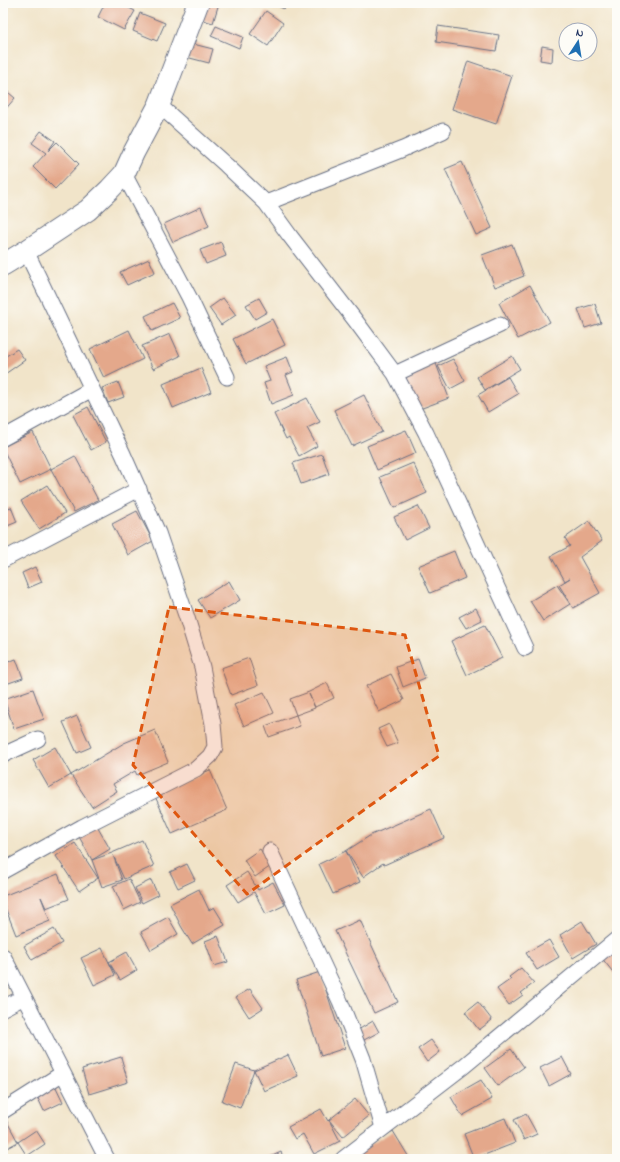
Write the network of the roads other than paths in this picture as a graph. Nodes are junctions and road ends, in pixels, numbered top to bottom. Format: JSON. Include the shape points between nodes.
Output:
{"nodes":[{"id":1,"x":198,"y":3,"type":"edge"},
{"id":2,"x":159,"y":106,"type":"junction"},
{"id":3,"x":443,"y":131,"type":"dead end"},
{"id":4,"x":124,"y":174,"type":"junction"},
{"id":5,"x":266,"y":203,"type":"junction"},
{"id":6,"x":26,"y":251,"type":"junction"},
{"id":7,"x":3,"y":265,"type":"edge"},
{"id":8,"x":500,"y":325,"type":"dead end"},
{"id":9,"x":395,"y":374,"type":"junction"},
{"id":10,"x":227,"y":377,"type":"dead end"},
{"id":11,"x":92,"y":390,"type":"junction"},
{"id":12,"x":3,"y":438,"type":"edge"},
{"id":13,"x":139,"y":489,"type":"junction"},
{"id":14,"x":3,"y":560,"type":"edge"},
{"id":15,"x":525,"y":648,"type":"dead end"},
{"id":16,"x":38,"y":739,"type":"dead end"},
{"id":17,"x":3,"y":755,"type":"edge"},
{"id":18,"x":270,"y":852,"type":"dead end"},
{"id":19,"x":3,"y":871,"type":"edge"},
{"id":20,"x":617,"y":939,"type":"edge"},
{"id":21,"x":3,"y":956,"type":"edge"},
{"id":22,"x":24,"y":997,"type":"junction"},
{"id":23,"x":3,"y":1008,"type":"edge"},
{"id":24,"x":63,"y":1073,"type":"junction"},
{"id":25,"x":3,"y":1111,"type":"edge"},
{"id":26,"x":383,"y":1128,"type":"junction"},
{"id":27,"x":107,"y":1159,"type":"edge"},
{"id":28,"x":343,"y":1159,"type":"edge"}],
"edges":[{"from":1,"to":2,"type":"street"},
{"from":2,"to":4,"type":"street"},
{"from":2,"to":5,"type":"street"},
{"from":3,"to":5,"type":"street"},
{"from":4,"to":6,"type":"street","via":[[88,210]]},
{"from":4,"to":10,"type":"street","via":[[190,297]]},
{"from":5,"to":9,"type":"street"},
{"from":6,"to":7,"type":"street"},
{"from":6,"to":11,"type":"street"},
{"from":8,"to":9,"type":"street"},
{"from":9,"to":15,"type":"street","via":[[426,433]]},
{"from":11,"to":12,"type":"street"},
{"from":11,"to":13,"type":"street"},
{"from":13,"to":14,"type":"street"},
{"from":13,"to":19,"type":"street","via":[[158,533],[202,667],[215,747],[210,756],[196,769]]},
{"from":16,"to":17,"type":"street"},
{"from":18,"to":26,"type":"street","via":[[340,1001],[363,1059]]},
{"from":20,"to":26,"type":"street","via":[[464,1066]]},
{"from":21,"to":22,"type":"street"},
{"from":22,"to":23,"type":"street"},
{"from":22,"to":24,"type":"street"},
{"from":24,"to":25,"type":"street"},
{"from":24,"to":27,"type":"street"},
{"from":26,"to":28,"type":"street"}]}
